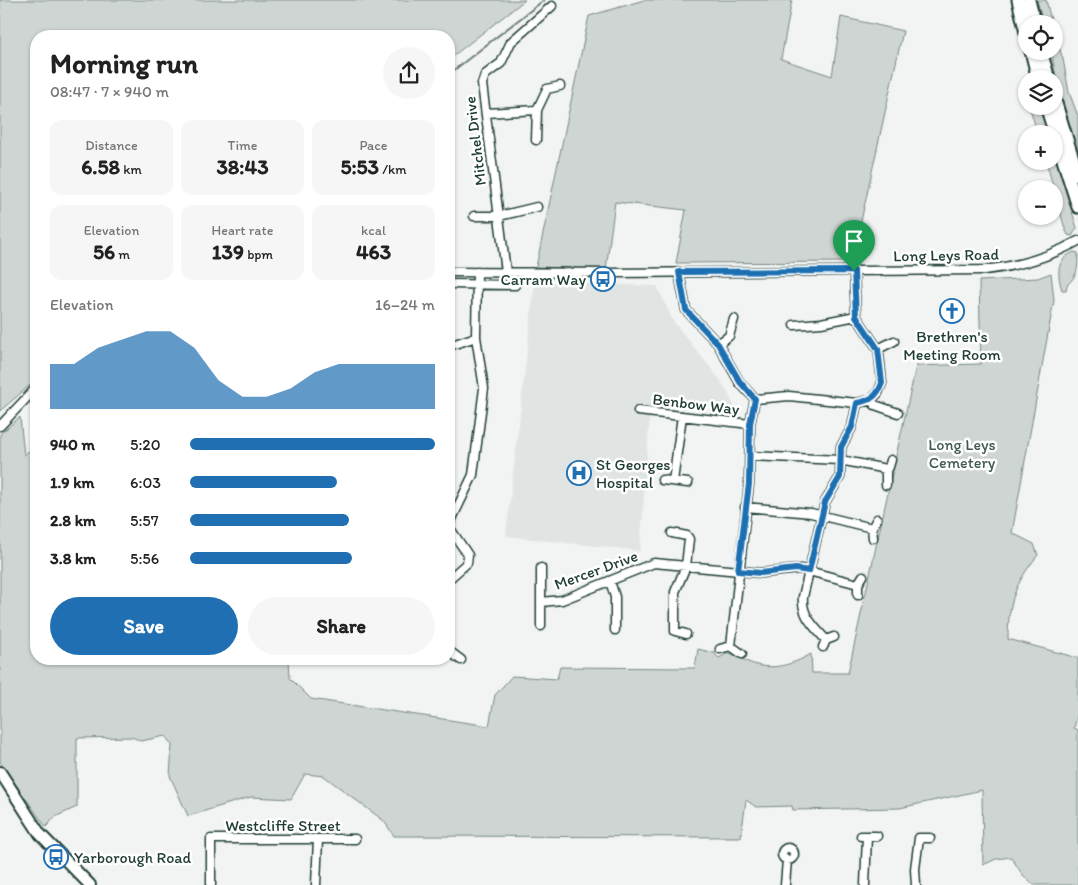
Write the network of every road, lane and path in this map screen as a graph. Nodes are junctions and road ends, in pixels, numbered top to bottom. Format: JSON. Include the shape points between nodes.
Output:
{"nodes":[{"id":1,"x":1018,"y":0,"type":"edge"},
{"id":2,"x":1029,"y":0,"type":"edge"},
{"id":3,"x":552,"y":6,"type":"dead end"},
{"id":4,"x":1022,"y":15,"type":"edge"},
{"id":5,"x":1033,"y":15,"type":"edge"},
{"id":6,"x":560,"y":86,"type":"dead end"},
{"id":7,"x":537,"y":110,"type":"junction"},
{"id":8,"x":487,"y":113,"type":"junction"},
{"id":9,"x":1049,"y":115,"type":"edge"},
{"id":10,"x":1060,"y":115,"type":"edge"},
{"id":11,"x":536,"y":140,"type":"dead end"},
{"id":12,"x":1078,"y":175,"type":"edge"},
{"id":13,"x":537,"y":207,"type":"dead end"},
{"id":14,"x":1078,"y":207,"type":"edge"},
{"id":15,"x":474,"y":216,"type":"dead end"},
{"id":16,"x":499,"y":216,"type":"junction"},
{"id":17,"x":1078,"y":241,"type":"edge"},
{"id":18,"x":854,"y":271,"type":"junction"},
{"id":19,"x":455,"y":272,"type":"edge"},
{"id":20,"x":477,"y":272,"type":"junction"},
{"id":21,"x":506,"y":272,"type":"junction"},
{"id":22,"x":679,"y":272,"type":"junction"},
{"id":23,"x":455,"y":284,"type":"edge"},
{"id":24,"x":476,"y":284,"type":"junction"},
{"id":25,"x":515,"y":285,"type":"dead end"},
{"id":26,"x":856,"y":316,"type":"junction"},
{"id":27,"x":734,"y":319,"type":"dead end"},
{"id":28,"x":794,"y":325,"type":"dead end"},
{"id":29,"x":476,"y":337,"type":"junction"},
{"id":30,"x":894,"y":341,"type":"dead end"},
{"id":31,"x":455,"y":344,"type":"edge"},
{"id":32,"x":718,"y":344,"type":"junction"},
{"id":33,"x":878,"y":349,"type":"junction"},
{"id":34,"x":30,"y":394,"type":"edge"},
{"id":35,"x":755,"y":399,"type":"junction"},
{"id":36,"x":871,"y":400,"type":"junction"},
{"id":37,"x":857,"y":403,"type":"junction"},
{"id":38,"x":638,"y":411,"type":"dead end"},
{"id":39,"x":898,"y":413,"type":"dead end"},
{"id":40,"x":682,"y":416,"type":"junction"},
{"id":41,"x":750,"y":424,"type":"junction"},
{"id":42,"x":0,"y":426,"type":"edge"},
{"id":43,"x":750,"y":456,"type":"junction"},
{"id":44,"x":840,"y":460,"type":"junction"},
{"id":45,"x":891,"y":460,"type":"dead end"},
{"id":46,"x":886,"y":469,"type":"junction"},
{"id":47,"x":662,"y":480,"type":"dead end"},
{"id":48,"x":673,"y":481,"type":"junction"},
{"id":49,"x":688,"y":483,"type":"dead end"},
{"id":50,"x":886,"y":485,"type":"dead end"},
{"id":51,"x":745,"y":506,"type":"junction"},
{"id":52,"x":455,"y":513,"type":"edge"},
{"id":53,"x":822,"y":516,"type":"junction"},
{"id":54,"x":877,"y":519,"type":"dead end"},
{"id":55,"x":872,"y":528,"type":"junction"},
{"id":56,"x":672,"y":533,"type":"dead end"},
{"id":57,"x":455,"y":535,"type":"edge"},
{"id":58,"x":872,"y":538,"type":"dead end"},
{"id":59,"x":686,"y":566,"type":"junction"},
{"id":60,"x":541,"y":568,"type":"dead end"},
{"id":61,"x":738,"y":571,"type":"junction"},
{"id":62,"x":809,"y":571,"type":"junction"},
{"id":63,"x":455,"y":573,"type":"edge"},
{"id":64,"x":863,"y":576,"type":"dead end"},
{"id":65,"x":610,"y":581,"type":"junction"},
{"id":66,"x":858,"y":584,"type":"junction"},
{"id":67,"x":858,"y":595,"type":"dead end"},
{"id":68,"x":541,"y":602,"type":"junction"},
{"id":69,"x":541,"y":626,"type":"dead end"},
{"id":70,"x":615,"y":630,"type":"dead end"},
{"id":71,"x":686,"y":634,"type":"dead end"},
{"id":72,"x":828,"y":641,"type":"dead end"},
{"id":73,"x":731,"y":646,"type":"junction"},
{"id":74,"x":720,"y":650,"type":"dead end"},
{"id":75,"x":742,"y":654,"type":"dead end"},
{"id":76,"x":455,"y":656,"type":"edge"},
{"id":77,"x":461,"y":660,"type":"dead end"},
{"id":78,"x":0,"y":772,"type":"edge"},
{"id":79,"x":877,"y":836,"type":"dead end"},
{"id":80,"x":930,"y":838,"type":"dead end"},
{"id":81,"x":318,"y":839,"type":"junction"},
{"id":82,"x":355,"y":839,"type":"dead end"},
{"id":83,"x":787,"y":860,"type":"dead end"},
{"id":84,"x":90,"y":885,"type":"edge"},
{"id":85,"x":211,"y":885,"type":"edge"},
{"id":86,"x":316,"y":885,"type":"edge"},
{"id":87,"x":784,"y":885,"type":"edge"},
{"id":88,"x":865,"y":885,"type":"edge"},
{"id":89,"x":916,"y":885,"type":"edge"}],
"edges":[{"from":1,"to":4,"type":"highway"},
{"from":2,"to":5,"type":"highway"},
{"from":3,"to":8,"type":"street","name":"Mitchel Drive","via":[[511,42],[502,63],[485,75],[482,84]]},
{"from":6,"to":7,"type":"street","via":[[547,88]]},
{"from":7,"to":8,"type":"street"},
{"from":7,"to":11,"type":"street"},
{"from":8,"to":16,"type":"street","name":"Mitchel Drive","via":[[490,161]]},
{"from":9,"to":14,"type":"highway"},
{"from":10,"to":12,"type":"highway"},
{"from":13,"to":16,"type":"street"},
{"from":15,"to":16,"type":"street"},
{"from":16,"to":21,"type":"street","name":"Mitchel Drive"},
{"from":17,"to":18,"type":"street","name":"Long Leys Road","via":[[1050,256],[1008,267]]},
{"from":18,"to":22,"type":"street","name":"Long Leys Road"},
{"from":18,"to":26,"type":"street"},
{"from":19,"to":20,"type":"street","name":"Long Leys Road"},
{"from":20,"to":21,"type":"street","name":"Long Leys Road"},
{"from":20,"to":24,"type":"street"},
{"from":21,"to":22,"type":"street","name":"Long Leys Road"},
{"from":22,"to":32,"type":"street","via":[[686,310]]},
{"from":23,"to":24,"type":"street"},
{"from":24,"to":25,"type":"street"},
{"from":24,"to":29,"type":"street"},
{"from":26,"to":28,"type":"street"},
{"from":26,"to":33,"type":"street"},
{"from":27,"to":32,"type":"street","via":[[729,336]]},
{"from":29,"to":31,"type":"street"},
{"from":29,"to":52,"type":"street","via":[[484,388],[473,475]]},
{"from":30,"to":33,"type":"street"},
{"from":32,"to":35,"type":"street","via":[[740,382]]},
{"from":33,"to":36,"type":"street","via":[[882,383]]},
{"from":34,"to":42,"type":"street"},
{"from":35,"to":37,"type":"street","via":[[789,396]]},
{"from":35,"to":41,"type":"street"},
{"from":36,"to":37,"type":"street"},
{"from":36,"to":39,"type":"street","via":[[875,405]]},
{"from":37,"to":44,"type":"street","via":[[852,427],[841,447]]},
{"from":38,"to":40,"type":"street","name":"Benbow Way"},
{"from":40,"to":41,"type":"street","name":"Benbow Way"},
{"from":40,"to":48,"type":"street"},
{"from":41,"to":43,"type":"street"},
{"from":43,"to":44,"type":"street"},
{"from":43,"to":51,"type":"street"},
{"from":44,"to":46,"type":"street"},
{"from":44,"to":53,"type":"street","via":[[840,477],[829,493]]},
{"from":45,"to":46,"type":"street"},
{"from":46,"to":50,"type":"street"},
{"from":47,"to":48,"type":"street"},
{"from":48,"to":49,"type":"street"},
{"from":51,"to":53,"type":"street"},
{"from":51,"to":61,"type":"street"},
{"from":53,"to":55,"type":"street"},
{"from":53,"to":62,"type":"street"},
{"from":54,"to":55,"type":"street"},
{"from":55,"to":58,"type":"street"},
{"from":56,"to":59,"type":"street","via":[[689,539]]},
{"from":57,"to":63,"type":"street","via":[[468,555],[467,562]]},
{"from":59,"to":61,"type":"street","name":"Mercer Drive"},
{"from":59,"to":65,"type":"street","name":"Mercer Drive","via":[[654,563]]},
{"from":59,"to":71,"type":"street","via":[[675,592],[675,631]]},
{"from":60,"to":68,"type":"street","name":"Mercer Drive"},
{"from":61,"to":62,"type":"street","name":"Mercer Drive"},
{"from":61,"to":73,"type":"street"},
{"from":62,"to":66,"type":"street","name":"Mercer Drive"},
{"from":62,"to":72,"type":"street","via":[[802,607],[809,621]]},
{"from":64,"to":66,"type":"street"},
{"from":65,"to":68,"type":"street","name":"Mercer Drive","via":[[562,600]]},
{"from":65,"to":70,"type":"street","via":[[615,597]]},
{"from":66,"to":67,"type":"street"},
{"from":68,"to":69,"type":"street","name":"Mercer Drive"},
{"from":73,"to":74,"type":"street"},
{"from":73,"to":75,"type":"street"},
{"from":76,"to":77,"type":"street"},
{"from":78,"to":84,"type":"main road","via":[[40,834]]},
{"from":79,"to":88,"type":"street","via":[[864,836]]},
{"from":80,"to":89,"type":"street","via":[[919,838]]},
{"from":81,"to":82,"type":"street","name":"Westcliffe Street"},
{"from":81,"to":85,"type":"street","name":"Westcliffe Street","via":[[211,839]]},
{"from":81,"to":86,"type":"street"},
{"from":83,"to":87,"type":"street"}]}
